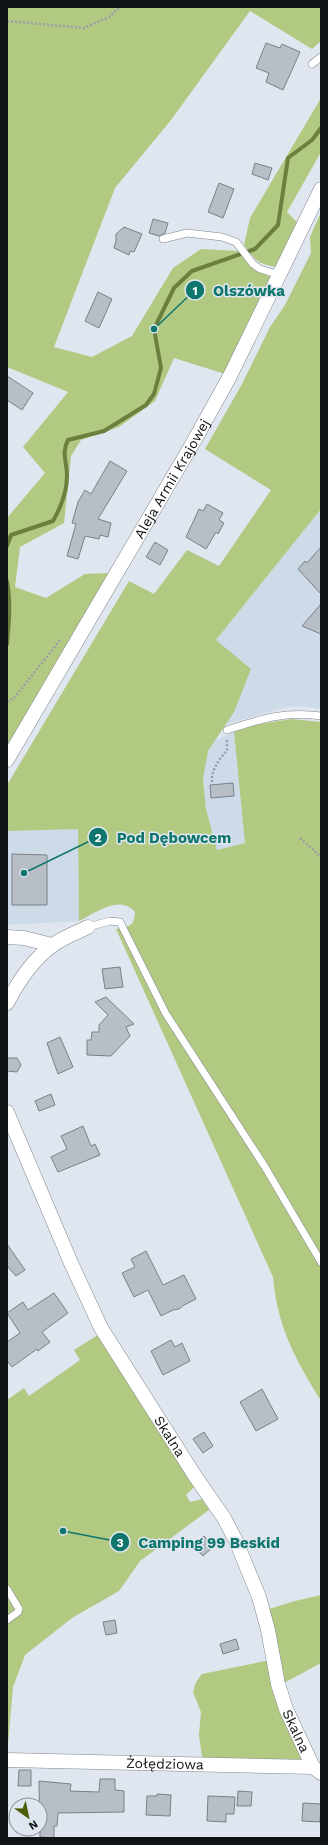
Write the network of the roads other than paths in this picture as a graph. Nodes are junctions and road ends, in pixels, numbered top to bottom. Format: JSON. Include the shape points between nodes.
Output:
{"nodes":[{"id":1,"x":321,"y":57,"type":"edge"},
{"id":2,"x":312,"y":64,"type":"dead end"},
{"id":3,"x":321,"y":188,"type":"edge"},
{"id":4,"x":163,"y":239,"type":"dead end"},
{"id":5,"x":280,"y":275,"type":"junction"},
{"id":6,"x":321,"y":716,"type":"edge"},
{"id":7,"x":227,"y":730,"type":"road end"},
{"id":8,"x":7,"y":760,"type":"edge"},
{"id":9,"x":88,"y":927,"type":"joint"},
{"id":10,"x":7,"y":937,"type":"edge"},
{"id":11,"x":52,"y":945,"type":"junction"},
{"id":12,"x":7,"y":1003,"type":"edge"},
{"id":13,"x":7,"y":1112,"type":"edge"},
{"id":14,"x":321,"y":1262,"type":"edge"},
{"id":15,"x":7,"y":1589,"type":"edge"},
{"id":16,"x":7,"y":1620,"type":"edge"},
{"id":17,"x":7,"y":1760,"type":"edge"},
{"id":18,"x":318,"y":1769,"type":"edge"}],
"edges":[{"from":1,"to":2,"type":"lane"},
{"from":3,"to":5,"type":"street","name":"Aleja Armii Krajowej"},
{"from":4,"to":5,"type":"lane","via":[[187,233],[222,237],[236,242],[260,269]]},
{"from":5,"to":8,"type":"street","name":"Aleja Armii Krajowej","via":[[230,376],[194,441]]},
{"from":6,"to":7,"type":"lane","via":[[302,713],[270,716]]},
{"from":9,"to":11,"type":"street"},
{"from":9,"to":14,"type":"lane","via":[[110,921],[120,922],[166,1014],[265,1167]]},
{"from":10,"to":11,"type":"street"},
{"from":11,"to":12,"type":"street","via":[[30,966]]},
{"from":13,"to":18,"type":"street","name":"Skalna","via":[[101,1328],[236,1540],[259,1598],[286,1709]]},
{"from":15,"to":16,"type":"lane","via":[[19,1609]]},
{"from":17,"to":18,"type":"street","name":"Żołędziowa"}]}
